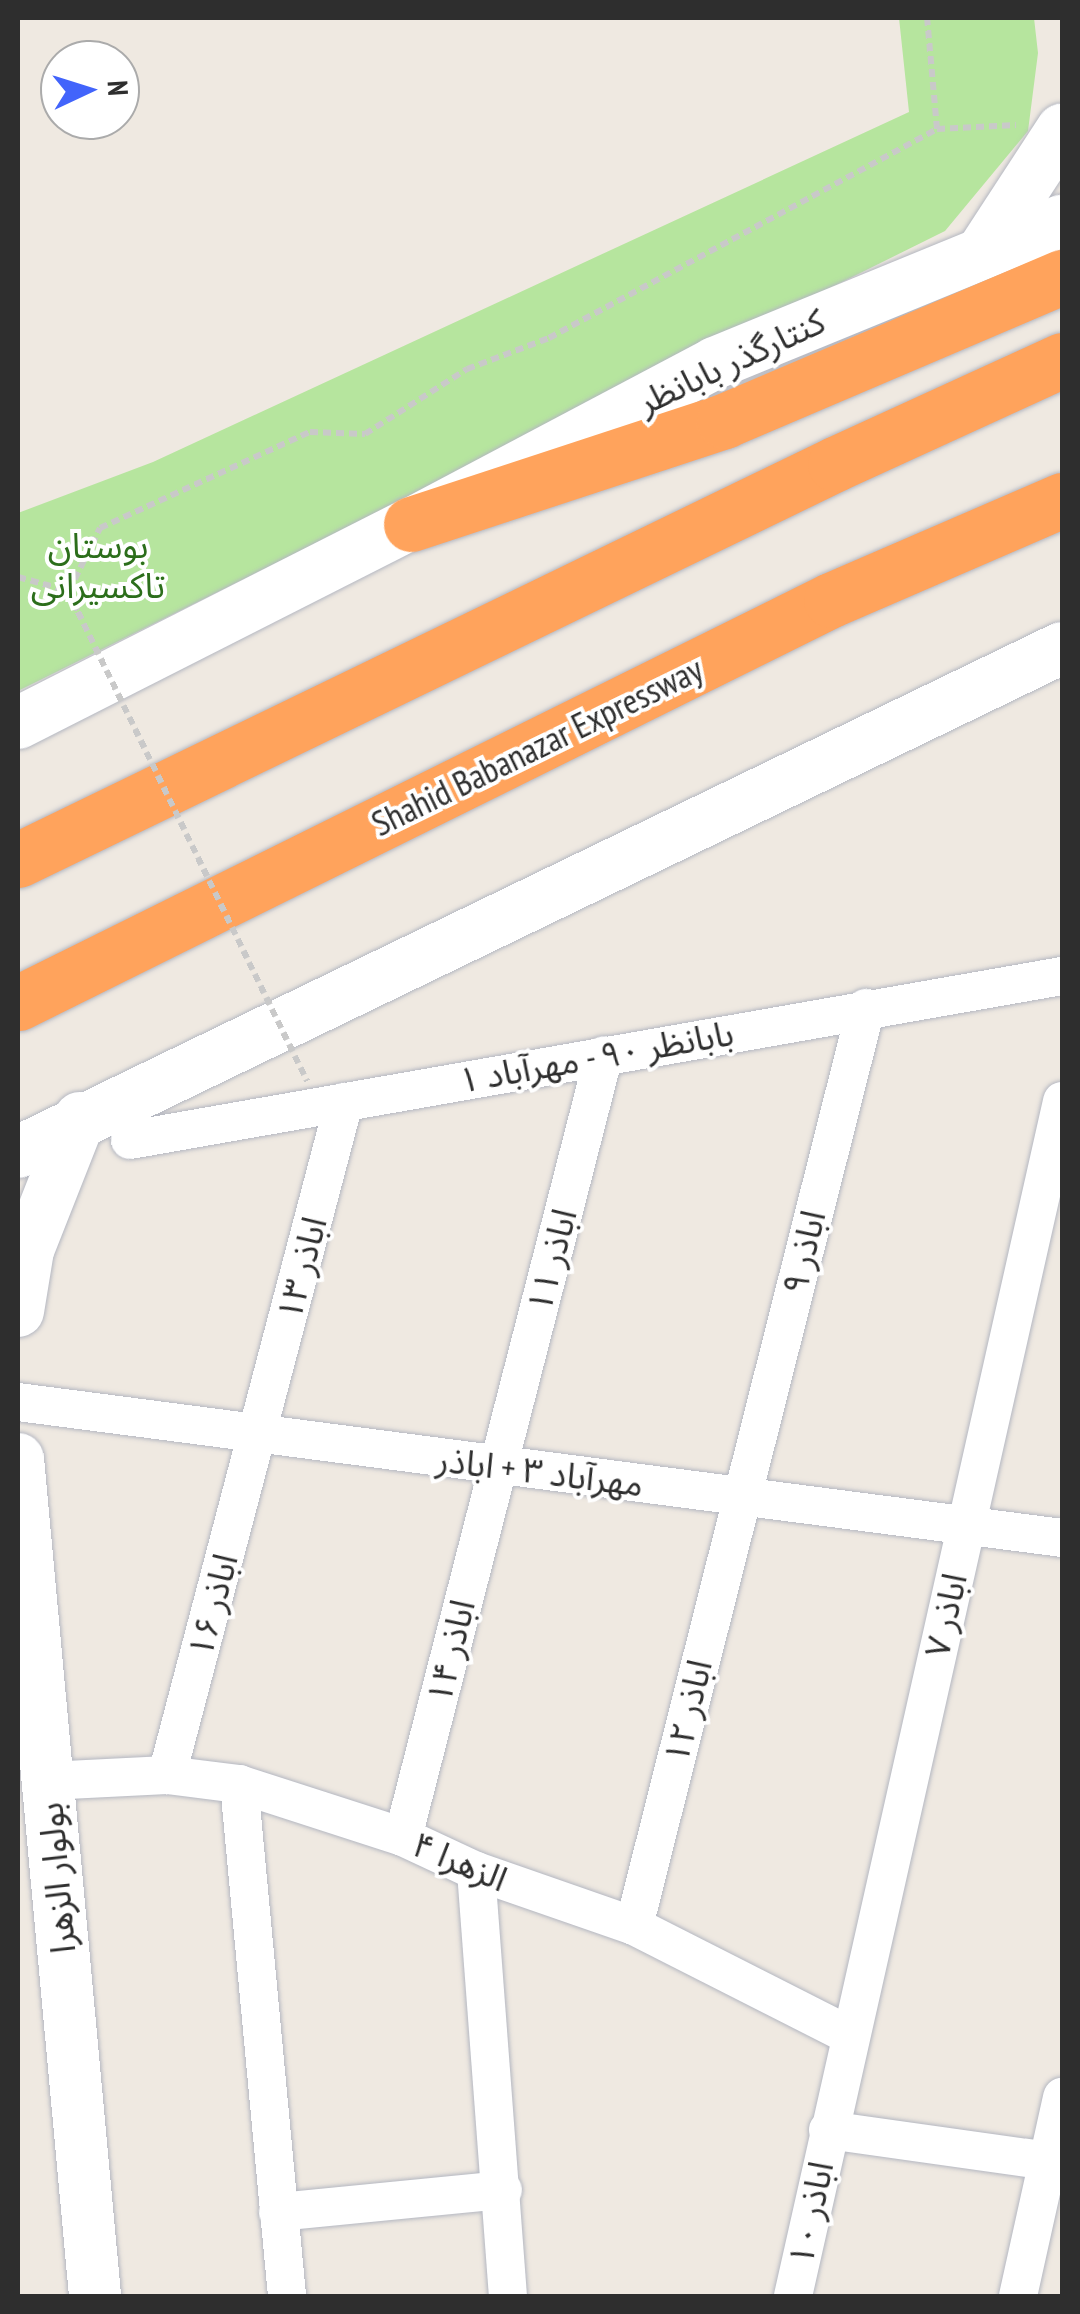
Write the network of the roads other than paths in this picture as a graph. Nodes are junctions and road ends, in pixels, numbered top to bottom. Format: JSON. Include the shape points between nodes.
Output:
{"nodes":[{"id":1,"x":1045,"y":127,"type":"edge"},
{"id":2,"x":1062,"y":221,"type":"edge"},
{"id":3,"x":983,"y":251,"type":"junction"},
{"id":4,"x":1062,"y":277,"type":"edge"},
{"id":5,"x":1062,"y":360,"type":"edge"},
{"id":6,"x":1062,"y":500,"type":"edge"},
{"id":7,"x":410,"y":524,"type":"junction"},
{"id":8,"x":1062,"y":648,"type":"edge"},
{"id":9,"x":18,"y":723,"type":"edge"},
{"id":10,"x":18,"y":860,"type":"edge"},
{"id":11,"x":1062,"y":976,"type":"edge"},
{"id":12,"x":18,"y":1003,"type":"edge"},
{"id":13,"x":866,"y":1008,"type":"junction"},
{"id":14,"x":604,"y":1055,"type":"junction"},
{"id":15,"x":1062,"y":1101,"type":"edge"},
{"id":16,"x":344,"y":1102,"type":"junction"},
{"id":17,"x":80,"y":1118,"type":"junction"},
{"id":18,"x":130,"y":1140,"type":"dead end"},
{"id":19,"x":18,"y":1152,"type":"edge"},
{"id":20,"x":18,"y":1311,"type":"edge"},
{"id":21,"x":18,"y":1402,"type":"edge"},
{"id":22,"x":257,"y":1434,"type":"junction"},
{"id":23,"x":18,"y":1459,"type":"edge"},
{"id":24,"x":498,"y":1466,"type":"junction"},
{"id":25,"x":740,"y":1496,"type":"junction"},
{"id":26,"x":966,"y":1525,"type":"junction"},
{"id":27,"x":1062,"y":1538,"type":"edge"},
{"id":28,"x":167,"y":1776,"type":"junction"},
{"id":29,"x":48,"y":1781,"type":"junction"},
{"id":30,"x":239,"y":1784,"type":"junction"},
{"id":31,"x":403,"y":1837,"type":"junction"},
{"id":32,"x":476,"y":1871,"type":"junction"},
{"id":33,"x":634,"y":1926,"type":"junction"},
{"id":34,"x":850,"y":2035,"type":"junction"},
{"id":35,"x":1062,"y":2097,"type":"edge"},
{"id":36,"x":828,"y":2130,"type":"junction"},
{"id":37,"x":1048,"y":2161,"type":"junction"},
{"id":38,"x":503,"y":2190,"type":"junction"},
{"id":39,"x":278,"y":2212,"type":"junction"},
{"id":40,"x":95,"y":2296,"type":"edge"},
{"id":41,"x":287,"y":2296,"type":"edge"},
{"id":42,"x":508,"y":2296,"type":"edge"},
{"id":43,"x":792,"y":2296,"type":"edge"},
{"id":44,"x":1018,"y":2296,"type":"edge"}],
"edges":[{"from":1,"to":3,"type":"main road"},
{"from":2,"to":3,"type":"main road","name":"کنتارگذر بابانظر"},
{"from":3,"to":7,"type":"main road","name":"کنتارگذر بابانظر","via":[[715,363]]},
{"from":4,"to":7,"type":"highway","via":[[724,421]]},
{"from":5,"to":10,"type":"highway"},
{"from":6,"to":12,"type":"highway","name":"Shahid Babanazar Expressway","via":[[831,600]]},
{"from":7,"to":9,"type":"main road","name":"کنتارگذر بابانظر"},
{"from":8,"to":17,"type":"main road"},
{"from":11,"to":13,"type":"street","name":"بابانظر ۹۰ - مهرآباد ۱"},
{"from":13,"to":14,"type":"street","name":"بابانظر ۹۰ - مهرآباد ۱"},
{"from":13,"to":25,"type":"street","name":"اباذر ۹"},
{"from":14,"to":16,"type":"street","name":"بابانظر ۹۰ - مهرآباد ۱"},
{"from":14,"to":24,"type":"street","name":"اباذر ۱۱"},
{"from":15,"to":26,"type":"street","name":"اباذر ۷"},
{"from":16,"to":18,"type":"street","name":"بابانظر ۹۰ - مهرآباد ۱"},
{"from":16,"to":22,"type":"street","name":"اباذر ۱۳"},
{"from":17,"to":19,"type":"main road"},
{"from":17,"to":20,"type":"main road","via":[[28,1250]]},
{"from":21,"to":22,"type":"street","name":"مهرآباد ۳ + اباذر"},
{"from":22,"to":24,"type":"street","name":"مهرآباد ۳ + اباذر"},
{"from":22,"to":28,"type":"street","name":"اباذر ۱۶"},
{"from":23,"to":29,"type":"main road","name":"بولوار الزهرا"},
{"from":24,"to":25,"type":"street","name":"مهرآباد ۳ + اباذر"},
{"from":24,"to":31,"type":"street","name":"اباذر ۱۴"},
{"from":25,"to":26,"type":"street","name":"مهرآباد ۳ + اباذر"},
{"from":25,"to":33,"type":"street","name":"اباذر ۱۲"},
{"from":26,"to":27,"type":"street","name":"مهرآباد ۳ + اباذر"},
{"from":26,"to":34,"type":"street","name":"اباذر ۷"},
{"from":28,"to":29,"type":"street","name":"الزهرا ۴"},
{"from":28,"to":30,"type":"street","name":"الزهرا ۴"},
{"from":29,"to":40,"type":"main road","name":"بولوار الزهرا"},
{"from":30,"to":31,"type":"street","name":"الزهرا ۴"},
{"from":30,"to":39,"type":"street"},
{"from":31,"to":32,"type":"street","name":"الزهرا ۴"},
{"from":32,"to":33,"type":"street","name":"الزهرا ۴"},
{"from":32,"to":38,"type":"street"},
{"from":33,"to":34,"type":"street","name":"الزهرا ۴"},
{"from":34,"to":36,"type":"street","name":"اباذر ۷"},
{"from":35,"to":37,"type":"street"},
{"from":36,"to":37,"type":"street"},
{"from":36,"to":43,"type":"street","name":"اباذر ۱۰"},
{"from":37,"to":44,"type":"street"},
{"from":38,"to":39,"type":"street"},
{"from":38,"to":42,"type":"street"},
{"from":39,"to":41,"type":"street"}]}
